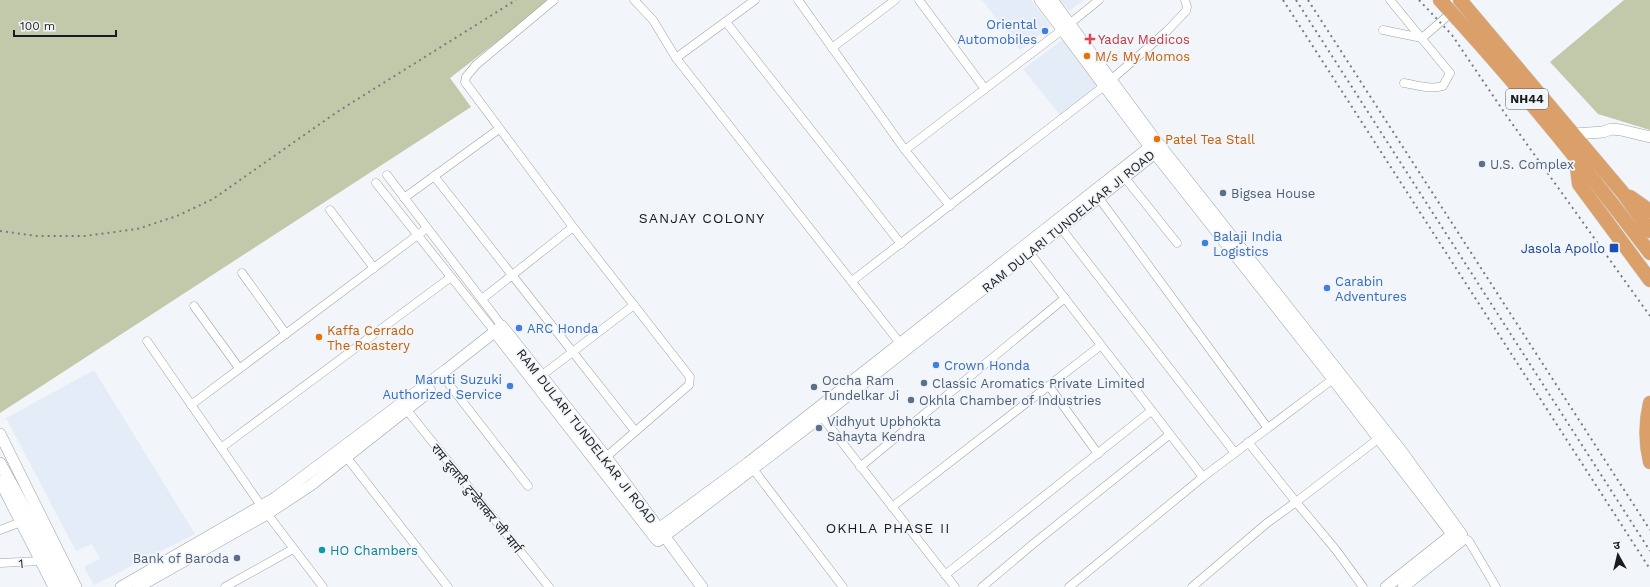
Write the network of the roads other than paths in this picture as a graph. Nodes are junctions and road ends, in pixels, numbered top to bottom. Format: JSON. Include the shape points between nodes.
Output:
{"nodes":[{"id":1,"x":554,"y":0,"type":"edge"},
{"id":2,"x":634,"y":0,"type":"edge"},
{"id":3,"x":755,"y":0,"type":"edge"},
{"id":4,"x":798,"y":0,"type":"edge"},
{"id":5,"x":895,"y":0,"type":"edge"},
{"id":6,"x":919,"y":0,"type":"edge"},
{"id":7,"x":1040,"y":0,"type":"edge"},
{"id":8,"x":1052,"y":0,"type":"edge"},
{"id":9,"x":1099,"y":0,"type":"edge"},
{"id":10,"x":1185,"y":0,"type":"edge"},
{"id":11,"x":1390,"y":0,"type":"edge"},
{"id":12,"x":1440,"y":0,"type":"edge"},
{"id":13,"x":1460,"y":0,"type":"edge"},
{"id":14,"x":1451,"y":12,"type":"junction"},
{"id":15,"x":726,"y":22,"type":"junction"},
{"id":16,"x":1066,"y":27,"type":"junction"},
{"id":17,"x":1383,"y":30,"type":"dead end"},
{"id":18,"x":1422,"y":38,"type":"junction"},
{"id":19,"x":832,"y":48,"type":"junction"},
{"id":20,"x":676,"y":58,"type":"junction"},
{"id":21,"x":1107,"y":83,"type":"junction"},
{"id":22,"x":1404,"y":83,"type":"dead end"},
{"id":23,"x":985,"y":89,"type":"junction"},
{"id":24,"x":499,"y":130,"type":"junction"},
{"id":25,"x":1603,"y":132,"type":"junction"},
{"id":26,"x":1574,"y":134,"type":"junction"},
{"id":27,"x":1650,"y":137,"type":"edge"},
{"id":28,"x":1650,"y":144,"type":"edge"},
{"id":29,"x":1155,"y":149,"type":"junction"},
{"id":30,"x":905,"y":150,"type":"junction"},
{"id":31,"x":1576,"y":159,"type":"junction"},
{"id":32,"x":1122,"y":174,"type":"junction"},
{"id":33,"x":387,"y":175,"type":"dead end"},
{"id":34,"x":434,"y":176,"type":"junction"},
{"id":35,"x":376,"y":183,"type":"dead end"},
{"id":36,"x":1096,"y":195,"type":"junction"},
{"id":37,"x":404,"y":198,"type":"junction"},
{"id":38,"x":1611,"y":202,"type":"junction"},
{"id":39,"x":950,"y":206,"type":"junction"},
{"id":40,"x":330,"y":210,"type":"dead end"},
{"id":41,"x":1640,"y":218,"type":"edge"},
{"id":42,"x":573,"y":227,"type":"junction"},
{"id":43,"x":427,"y":228,"type":"junction"},
{"id":44,"x":1061,"y":228,"type":"junction"},
{"id":45,"x":1650,"y":231,"type":"edge"},
{"id":46,"x":417,"y":235,"type":"junction"},
{"id":47,"x":1177,"y":243,"type":"dead end"},
{"id":48,"x":901,"y":244,"type":"junction"},
{"id":49,"x":1027,"y":249,"type":"junction"},
{"id":50,"x":1650,"y":253,"type":"edge"},
{"id":51,"x":374,"y":268,"type":"junction"},
{"id":52,"x":1650,"y":268,"type":"edge"},
{"id":53,"x":242,"y":273,"type":"dead end"},
{"id":54,"x":512,"y":275,"type":"junction"},
{"id":55,"x":451,"y":277,"type":"junction"},
{"id":56,"x":1650,"y":280,"type":"edge"},
{"id":57,"x":852,"y":281,"type":"junction"},
{"id":58,"x":1065,"y":298,"type":"junction"},
{"id":59,"x":482,"y":299,"type":"junction"},
{"id":60,"x":634,"y":305,"type":"junction"},
{"id":61,"x":194,"y":306,"type":"dead end"},
{"id":62,"x":500,"y":331,"type":"junction"},
{"id":63,"x":286,"y":334,"type":"junction"},
{"id":64,"x":148,"y":341,"type":"dead end"},
{"id":65,"x":1100,"y":346,"type":"junction"},
{"id":66,"x":903,"y":347,"type":"junction"},
{"id":67,"x":573,"y":352,"type":"junction"},
{"id":68,"x":239,"y":368,"type":"junction"},
{"id":69,"x":542,"y":376,"type":"junction"},
{"id":70,"x":445,"y":379,"type":"junction"},
{"id":71,"x":1333,"y":379,"type":"junction"},
{"id":72,"x":1049,"y":386,"type":"junction"},
{"id":73,"x":1650,"y":403,"type":"edge"},
{"id":74,"x":191,"y":405,"type":"junction"},
{"id":75,"x":406,"y":409,"type":"junction"},
{"id":76,"x":1151,"y":411,"type":"junction"},
{"id":77,"x":819,"y":413,"type":"junction"},
{"id":78,"x":1267,"y":428,"type":"junction"},
{"id":79,"x":635,"y":431,"type":"junction"},
{"id":80,"x":0,"y":434,"type":"edge"},
{"id":81,"x":1169,"y":435,"type":"junction"},
{"id":82,"x":1378,"y":439,"type":"junction"},
{"id":83,"x":1248,"y":442,"type":"junction"},
{"id":84,"x":221,"y":448,"type":"junction"},
{"id":85,"x":1235,"y":452,"type":"junction"},
{"id":86,"x":343,"y":453,"type":"junction"},
{"id":87,"x":1098,"y":454,"type":"junction"},
{"id":88,"x":606,"y":457,"type":"junction"},
{"id":89,"x":1650,"y":462,"type":"edge"},
{"id":90,"x":0,"y":463,"type":"edge"},
{"id":91,"x":751,"y":466,"type":"junction"},
{"id":92,"x":860,"y":466,"type":"junction"},
{"id":93,"x":1203,"y":477,"type":"junction"},
{"id":94,"x":0,"y":481,"type":"edge"},
{"id":95,"x":528,"y":486,"type":"dead end"},
{"id":96,"x":1296,"y":502,"type":"junction"},
{"id":97,"x":38,"y":507,"type":"junction"},
{"id":98,"x":892,"y":507,"type":"junction"},
{"id":99,"x":264,"y":510,"type":"junction"},
{"id":100,"x":27,"y":512,"type":"junction"},
{"id":101,"x":21,"y":522,"type":"junction"},
{"id":102,"x":0,"y":530,"type":"edge"},
{"id":103,"x":1457,"y":534,"type":"junction"},
{"id":104,"x":658,"y":535,"type":"junction"},
{"id":105,"x":293,"y":549,"type":"junction"},
{"id":106,"x":41,"y":561,"type":"junction"},
{"id":107,"x":0,"y":564,"type":"edge"},
{"id":108,"x":945,"y":575,"type":"junction"},
{"id":109,"x":320,"y":586,"type":"edge"},
{"id":110,"x":54,"y":587,"type":"edge"},
{"id":111,"x":65,"y":587,"type":"edge"},
{"id":112,"x":76,"y":587,"type":"edge"},
{"id":113,"x":121,"y":587,"type":"edge"},
{"id":114,"x":138,"y":587,"type":"edge"},
{"id":115,"x":225,"y":587,"type":"edge"},
{"id":116,"x":448,"y":587,"type":"edge"},
{"id":117,"x":549,"y":587,"type":"edge"},
{"id":118,"x":693,"y":587,"type":"edge"},
{"id":119,"x":702,"y":587,"type":"edge"},
{"id":120,"x":843,"y":587,"type":"edge"},
{"id":121,"x":955,"y":587,"type":"edge"},
{"id":122,"x":982,"y":587,"type":"edge"},
{"id":123,"x":1069,"y":587,"type":"edge"},
{"id":124,"x":1192,"y":587,"type":"edge"},
{"id":125,"x":1363,"y":587,"type":"edge"},
{"id":126,"x":1386,"y":587,"type":"edge"},
{"id":127,"x":1403,"y":587,"type":"edge"},
{"id":128,"x":1496,"y":587,"type":"edge"}],
"edges":[{"from":1,"to":24,"type":"street","via":[[476,65],[466,77],[466,86]]},
{"from":2,"to":20,"type":"street","via":[[653,20]]},
{"from":3,"to":15,"type":"street"},
{"from":4,"to":19,"type":"street"},
{"from":5,"to":19,"type":"street"},
{"from":6,"to":23,"type":"street"},
{"from":7,"to":16,"type":"street"},
{"from":8,"to":16,"type":"street"},
{"from":9,"to":16,"type":"street"},
{"from":10,"to":21,"type":"street","via":[[1186,11]]},
{"from":11,"to":18,"type":"street"},
{"from":12,"to":14,"type":"highway","number":"NH44"},
{"from":13,"to":26,"type":"highway","number":"NH44"},
{"from":14,"to":18,"type":"street"},
{"from":14,"to":31,"type":"highway","number":"NH44","via":[[1487,51]]},
{"from":15,"to":20,"type":"street"},
{"from":15,"to":48,"type":"street"},
{"from":16,"to":21,"type":"street"},
{"from":16,"to":23,"type":"street"},
{"from":17,"to":18,"type":"street"},
{"from":18,"to":22,"type":"street","via":[[1450,72],[1443,86],[1433,88]]},
{"from":19,"to":30,"type":"street"},
{"from":20,"to":57,"type":"street"},
{"from":21,"to":29,"type":"street"},
{"from":21,"to":39,"type":"street"},
{"from":23,"to":30,"type":"street"},
{"from":24,"to":34,"type":"street"},
{"from":24,"to":42,"type":"street"},
{"from":25,"to":26,"type":"street"},
{"from":25,"to":27,"type":"street","via":[[1611,129],[1621,130]]},
{"from":25,"to":28,"type":"street"},
{"from":26,"to":41,"type":"highway","number":"NH44","via":[[1623,193]]},
{"from":29,"to":32,"type":"street","name":"RAM DULARI TUNDELKAR JI ROAD"},
{"from":29,"to":71,"type":"street"},
{"from":29,"to":103,"type":"street","via":[[1345,378],[1402,452]]},
{"from":30,"to":39,"type":"street"},
{"from":31,"to":38,"type":"highway","number":"NH44"},
{"from":31,"to":56,"type":"highway","via":[[1579,184]]},
{"from":32,"to":36,"type":"street","name":"RAM DULARI TUNDELKAR JI ROAD"},
{"from":32,"to":47,"type":"street"},
{"from":33,"to":37,"type":"street"},
{"from":34,"to":37,"type":"street"},
{"from":34,"to":54,"type":"street"},
{"from":35,"to":46,"type":"street"},
{"from":36,"to":44,"type":"street","name":"RAM DULARI TUNDELKAR JI ROAD"},
{"from":36,"to":49,"type":"street","name":"RAM DULARI TUNDELKAR JI ROAD"},
{"from":36,"to":78,"type":"street"},
{"from":37,"to":43,"type":"street"},
{"from":38,"to":41,"type":"highway","number":"NH44"},
{"from":38,"to":52,"type":"highway","via":[[1623,230]]},
{"from":39,"to":48,"type":"street"},
{"from":40,"to":51,"type":"street"},
{"from":41,"to":45,"type":"highway","number":"NH44"},
{"from":41,"to":50,"type":"highway","number":"NH44"},
{"from":42,"to":54,"type":"street"},
{"from":42,"to":60,"type":"street"},
{"from":43,"to":46,"type":"street"},
{"from":43,"to":59,"type":"street"},
{"from":44,"to":49,"type":"street","name":"RAM DULARI TUNDELKAR JI ROAD"},
{"from":44,"to":85,"type":"street"},
{"from":46,"to":51,"type":"street"},
{"from":46,"to":55,"type":"street"},
{"from":48,"to":57,"type":"street"},
{"from":49,"to":58,"type":"street"},
{"from":49,"to":66,"type":"street","name":"RAM DULARI TUNDELKAR JI ROAD"},
{"from":51,"to":63,"type":"street"},
{"from":53,"to":63,"type":"street"},
{"from":54,"to":59,"type":"street"},
{"from":54,"to":67,"type":"street"},
{"from":55,"to":62,"type":"street"},
{"from":55,"to":84,"type":"street"},
{"from":57,"to":66,"type":"street"},
{"from":58,"to":65,"type":"street"},
{"from":58,"to":92,"type":"street"},
{"from":59,"to":62,"type":"street"},
{"from":60,"to":67,"type":"street"},
{"from":60,"to":79,"type":"street","via":[[688,374],[690,381],[689,385]]},
{"from":61,"to":68,"type":"street"},
{"from":62,"to":69,"type":"street","name":"RAM DULARI TUNDELKAR JI ROAD"},
{"from":62,"to":70,"type":"street"},
{"from":62,"to":86,"type":"street"},
{"from":62,"to":104,"type":"street","name":"RAM DULARI TUNDELKAR JI ROAD"},
{"from":63,"to":68,"type":"street"},
{"from":64,"to":74,"type":"street"},
{"from":65,"to":72,"type":"street"},
{"from":65,"to":76,"type":"street"},
{"from":66,"to":77,"type":"street","name":"RAM DULARI TUNDELKAR JI ROAD"},
{"from":67,"to":69,"type":"street"},
{"from":67,"to":79,"type":"street"},
{"from":68,"to":74,"type":"street"},
{"from":69,"to":88,"type":"street","name":"RAM DULARI TUNDELKAR JI ROAD"},
{"from":70,"to":75,"type":"street"},
{"from":70,"to":95,"type":"street"},
{"from":71,"to":78,"type":"street"},
{"from":71,"to":82,"type":"street"},
{"from":72,"to":87,"type":"street"},
{"from":72,"to":98,"type":"street"},
{"from":73,"to":89,"type":"highway","via":[[1645,429]]},
{"from":74,"to":84,"type":"street"},
{"from":75,"to":86,"type":"street"},
{"from":75,"to":117,"type":"street","name":"राम दुलारी टुन्डेलकर जी मार्ग"},
{"from":76,"to":81,"type":"street"},
{"from":76,"to":87,"type":"street"},
{"from":77,"to":91,"type":"street","name":"RAM DULARI TUNDELKAR JI ROAD"},
{"from":77,"to":92,"type":"street"},
{"from":78,"to":83,"type":"street"},
{"from":79,"to":88,"type":"street"},
{"from":80,"to":97,"type":"street"},
{"from":81,"to":93,"type":"street"},
{"from":81,"to":122,"type":"street"},
{"from":82,"to":96,"type":"street"},
{"from":82,"to":103,"type":"street","via":[[1450,530]]},
{"from":83,"to":85,"type":"street"},
{"from":83,"to":96,"type":"street"},
{"from":84,"to":99,"type":"street"},
{"from":85,"to":93,"type":"street"},
{"from":86,"to":99,"type":"street","via":[[311,485]]},
{"from":86,"to":116,"type":"street"},
{"from":87,"to":108,"type":"street"},
{"from":88,"to":104,"type":"street","name":"RAM DULARI TUNDELKAR JI ROAD"},
{"from":90,"to":100,"type":"street"},
{"from":91,"to":104,"type":"street","name":"RAM DULARI TUNDELKAR JI ROAD"},
{"from":91,"to":120,"type":"street"},
{"from":92,"to":98,"type":"street"},
{"from":93,"to":123,"type":"street"},
{"from":94,"to":101,"type":"street"},
{"from":96,"to":124,"type":"street","via":[[1267,523]]},
{"from":96,"to":125,"type":"street"},
{"from":97,"to":100,"type":"street"},
{"from":97,"to":112,"type":"street"},
{"from":98,"to":108,"type":"street"},
{"from":99,"to":105,"type":"street"},
{"from":99,"to":113,"type":"street"},
{"from":99,"to":114,"type":"street"},
{"from":100,"to":111,"type":"street"},
{"from":101,"to":102,"type":"street"},
{"from":101,"to":106,"type":"street"},
{"from":103,"to":126,"type":"street"},
{"from":103,"to":127,"type":"street"},
{"from":103,"to":128,"type":"street","via":[[1470,543]]},
{"from":104,"to":118,"type":"street","name":"RAM DULARI TUNDELKAR JI ROAD"},
{"from":104,"to":119,"type":"street","name":"RAM DULARI TUNDELKAR JI ROAD"},
{"from":105,"to":109,"type":"street"},
{"from":105,"to":115,"type":"street"},
{"from":106,"to":107,"type":"street","name":"1"},
{"from":106,"to":110,"type":"street"},
{"from":108,"to":121,"type":"street"}]}
